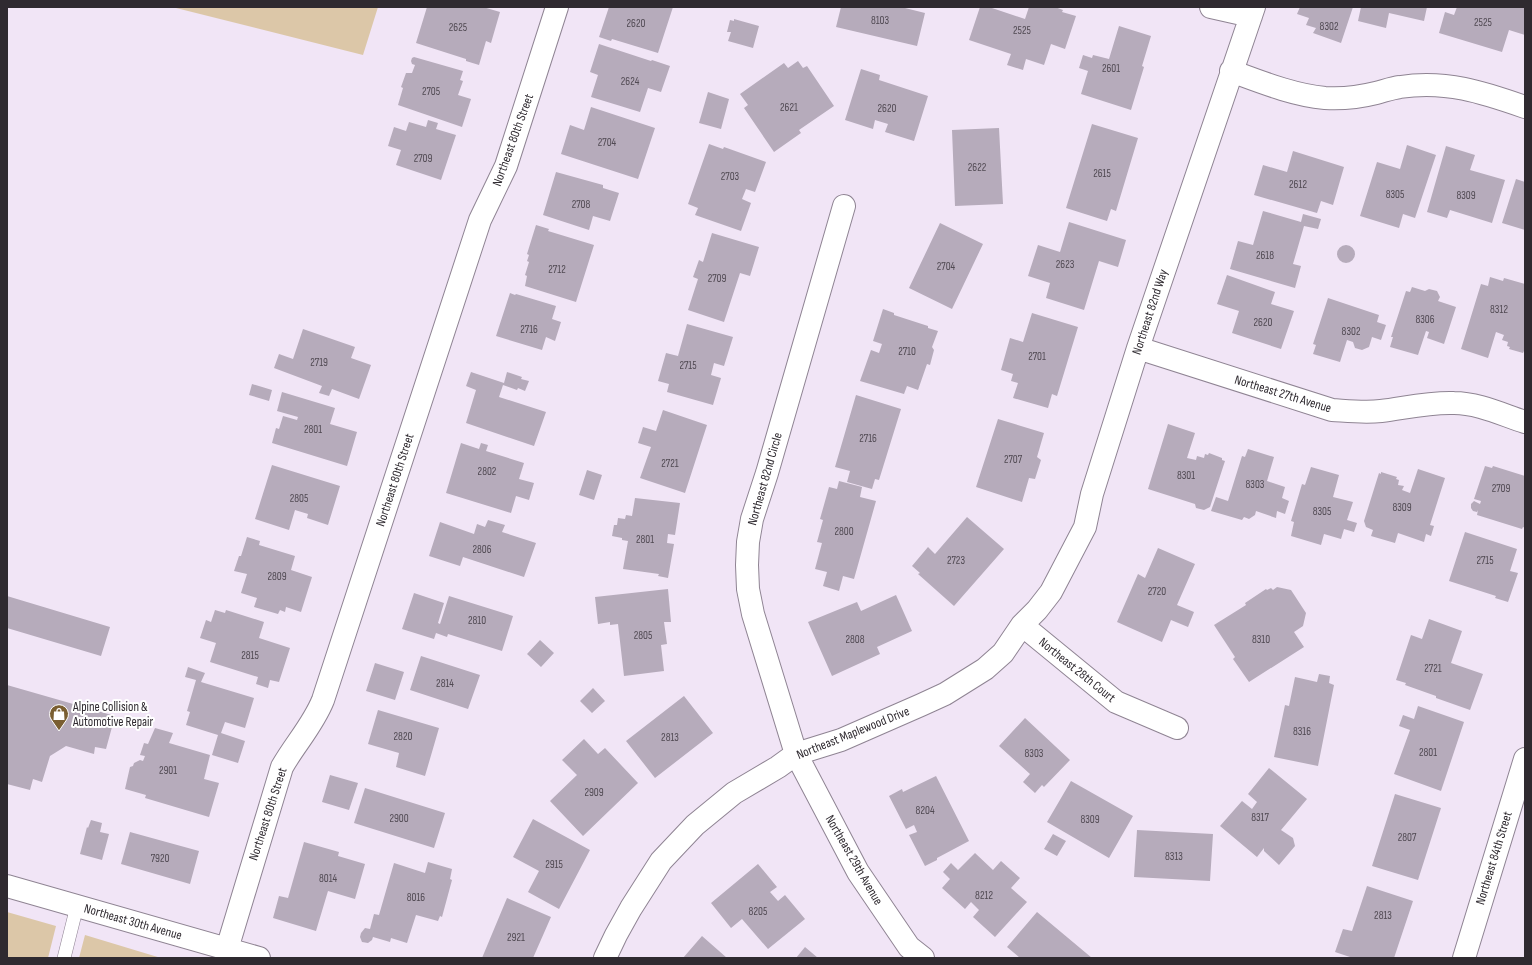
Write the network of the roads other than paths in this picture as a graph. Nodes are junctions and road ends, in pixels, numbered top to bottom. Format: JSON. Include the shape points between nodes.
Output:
{"nodes":[{"id":1,"x":557,"y":7,"type":"edge"},
{"id":2,"x":1212,"y":7,"type":"edge"},
{"id":3,"x":1252,"y":12,"type":"edge"},
{"id":4,"x":1231,"y":71,"type":"junction"},
{"id":5,"x":1525,"y":107,"type":"edge"},
{"id":6,"x":844,"y":206,"type":"dead end"},
{"id":7,"x":1138,"y":348,"type":"junction"},
{"id":8,"x":1525,"y":422,"type":"edge"},
{"id":9,"x":1030,"y":618,"type":"junction"},
{"id":10,"x":1177,"y":728,"type":"dead end"},
{"id":11,"x":796,"y":754,"type":"junction"},
{"id":12,"x":1525,"y":759,"type":"edge"},
{"id":13,"x":7,"y":886,"type":"edge"},
{"id":14,"x":77,"y":906,"type":"junction"},
{"id":15,"x":227,"y":949,"type":"junction"},
{"id":16,"x":64,"y":958,"type":"edge"},
{"id":17,"x":259,"y":958,"type":"edge"},
{"id":18,"x":605,"y":958,"type":"edge"},
{"id":19,"x":923,"y":958,"type":"edge"},
{"id":20,"x":1464,"y":958,"type":"edge"}],
"edges":[{"from":1,"to":15,"type":"street","name":"Northeast 80th Street","via":[[506,166],[480,220],[323,700],[311,726],[287,758],[278,778]]},
{"from":2,"to":3,"type":"street"},
{"from":3,"to":4,"type":"street","name":"Northeast 82nd Way"},
{"from":4,"to":5,"type":"street","via":[[1303,94],[1326,98],[1351,97],[1424,84],[1451,85]]},
{"from":4,"to":7,"type":"street","name":"Northeast 82nd Way"},
{"from":6,"to":11,"type":"street","name":"Northeast 82nd Circle","via":[[767,473],[753,513],[748,542],[748,589],[753,614]]},
{"from":7,"to":8,"type":"street","name":"Northeast 27th Avenue","via":[[1332,410],[1380,411],[1406,406],[1455,403],[1478,407]]},
{"from":7,"to":9,"type":"street","name":"Northeast 82nd Way","via":[[1092,494],[1085,527],[1051,592]]},
{"from":9,"to":10,"type":"street","name":"Northeast 28th Court","via":[[1116,702]]},
{"from":9,"to":11,"type":"street","name":"Northeast Maplewood Drive","via":[[1003,654],[985,669],[945,694],[841,740]]},
{"from":11,"to":18,"type":"street","name":"Northeast Maplewood Drive","via":[[734,793],[678,842],[661,861],[631,908]]},
{"from":11,"to":19,"type":"street","name":"Northeast 29th Avenue","via":[[858,872],[909,946]]},
{"from":12,"to":20,"type":"street","name":"Northeast 84th Street"},
{"from":13,"to":14,"type":"street","name":"Northeast 30th Avenue"},
{"from":14,"to":15,"type":"street","name":"Northeast 30th Avenue"},
{"from":14,"to":16,"type":"lane"},
{"from":15,"to":17,"type":"street","name":"Northeast 30th Avenue"}]}
